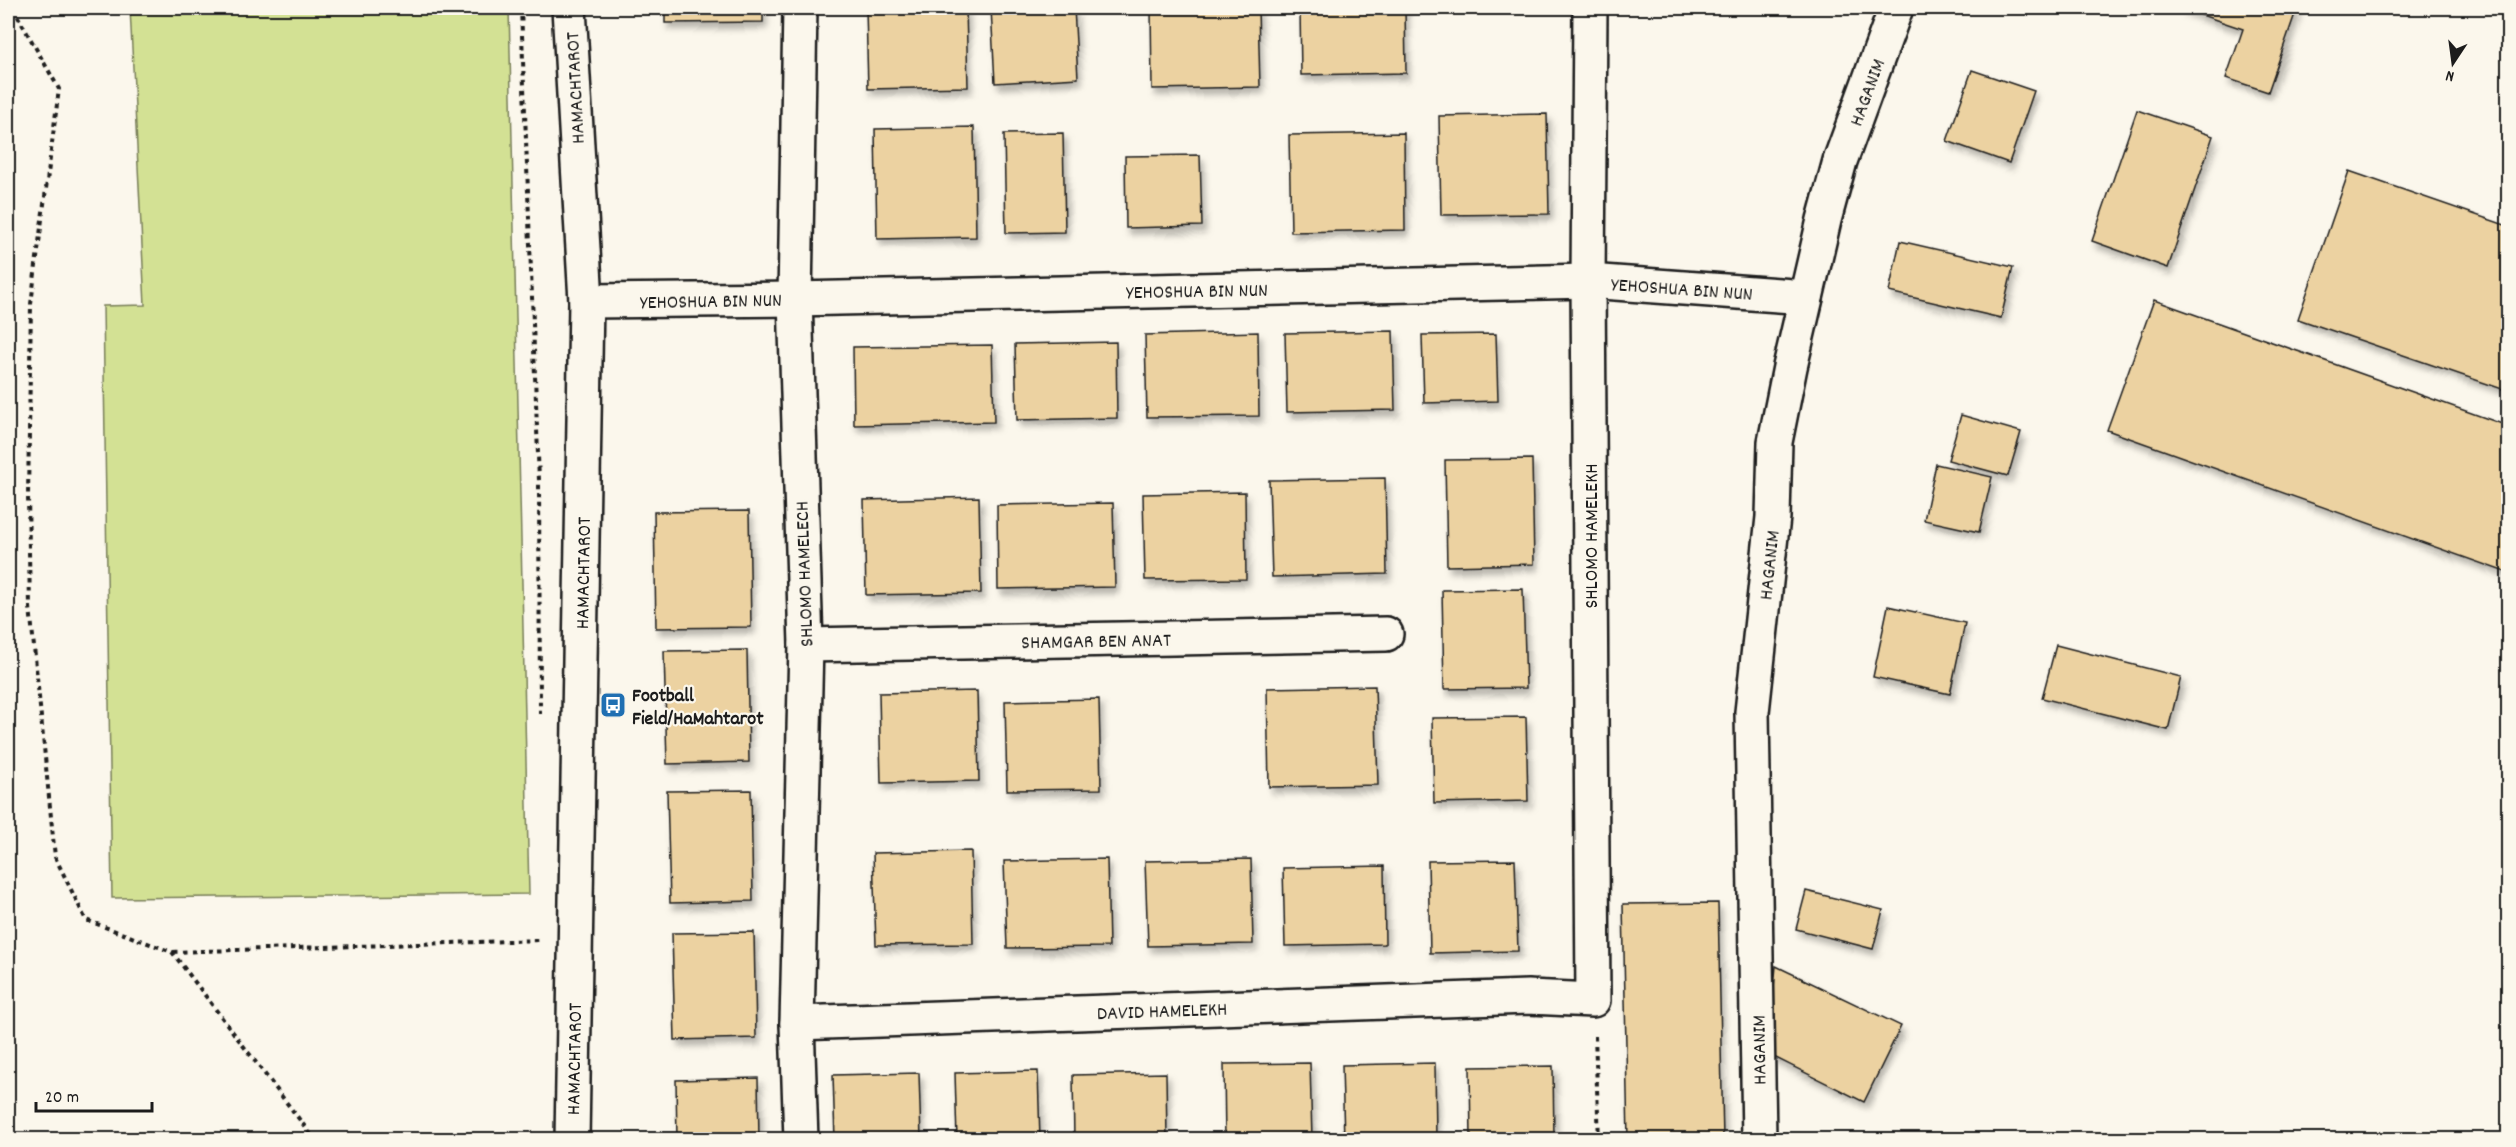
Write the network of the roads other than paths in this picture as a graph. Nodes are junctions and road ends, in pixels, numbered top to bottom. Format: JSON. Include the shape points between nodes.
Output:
{"nodes":[{"id":1,"x":569,"y":8,"type":"edge"},
{"id":2,"x":800,"y":8,"type":"edge"},
{"id":3,"x":1590,"y":8,"type":"edge"},
{"id":4,"x":1896,"y":8,"type":"edge"},
{"id":5,"x":1588,"y":281,"type":"junction"},
{"id":6,"x":1806,"y":297,"type":"junction"},
{"id":7,"x":795,"y":299,"type":"junction"},
{"id":8,"x":586,"y":301,"type":"junction"},
{"id":9,"x":1386,"y":634,"type":"dead end"},
{"id":10,"x":806,"y":645,"type":"junction"},
{"id":11,"x":1528,"y":997,"type":"joint"},
{"id":12,"x":796,"y":1023,"type":"junction"},
{"id":13,"x":572,"y":1140,"type":"edge"},
{"id":14,"x":801,"y":1140,"type":"edge"},
{"id":15,"x":1760,"y":1140,"type":"edge"}],
"edges":[{"from":1,"to":8,"type":"street","name":"HAMACHTAROT"},
{"from":2,"to":7,"type":"street","name":"SHLOMO HAMELECH"},
{"from":3,"to":5,"type":"street","name":"SHLOMO HAMELEKH"},
{"from":4,"to":6,"type":"street","name":"HAGANIM","via":[[1840,161]]},
{"from":5,"to":6,"type":"street","name":"YEHOSHUA BIN NUN"},
{"from":5,"to":7,"type":"street","name":"YEHOSHUA BIN NUN"},
{"from":5,"to":11,"type":"street","name":"SHLOMO HAMELEKH","via":[[1593,1000]]},
{"from":6,"to":15,"type":"street","name":"HAGANIM","via":[[1775,442],[1773,517],[1752,712]]},
{"from":7,"to":8,"type":"street","name":"YEHOSHUA BIN NUN"},
{"from":7,"to":10,"type":"street","name":"SHLOMO HAMELECH"},
{"from":8,"to":13,"type":"street","name":"HAMACHTAROT"},
{"from":9,"to":10,"type":"street","name":"SHAMGAR BEN ANAT"},
{"from":10,"to":12,"type":"street","name":"SHLOMO HAMELECH"},
{"from":11,"to":12,"type":"street","name":"DAVID HAMELEKH"},
{"from":12,"to":14,"type":"street","name":"SHLOMO HAMELECH"}]}
